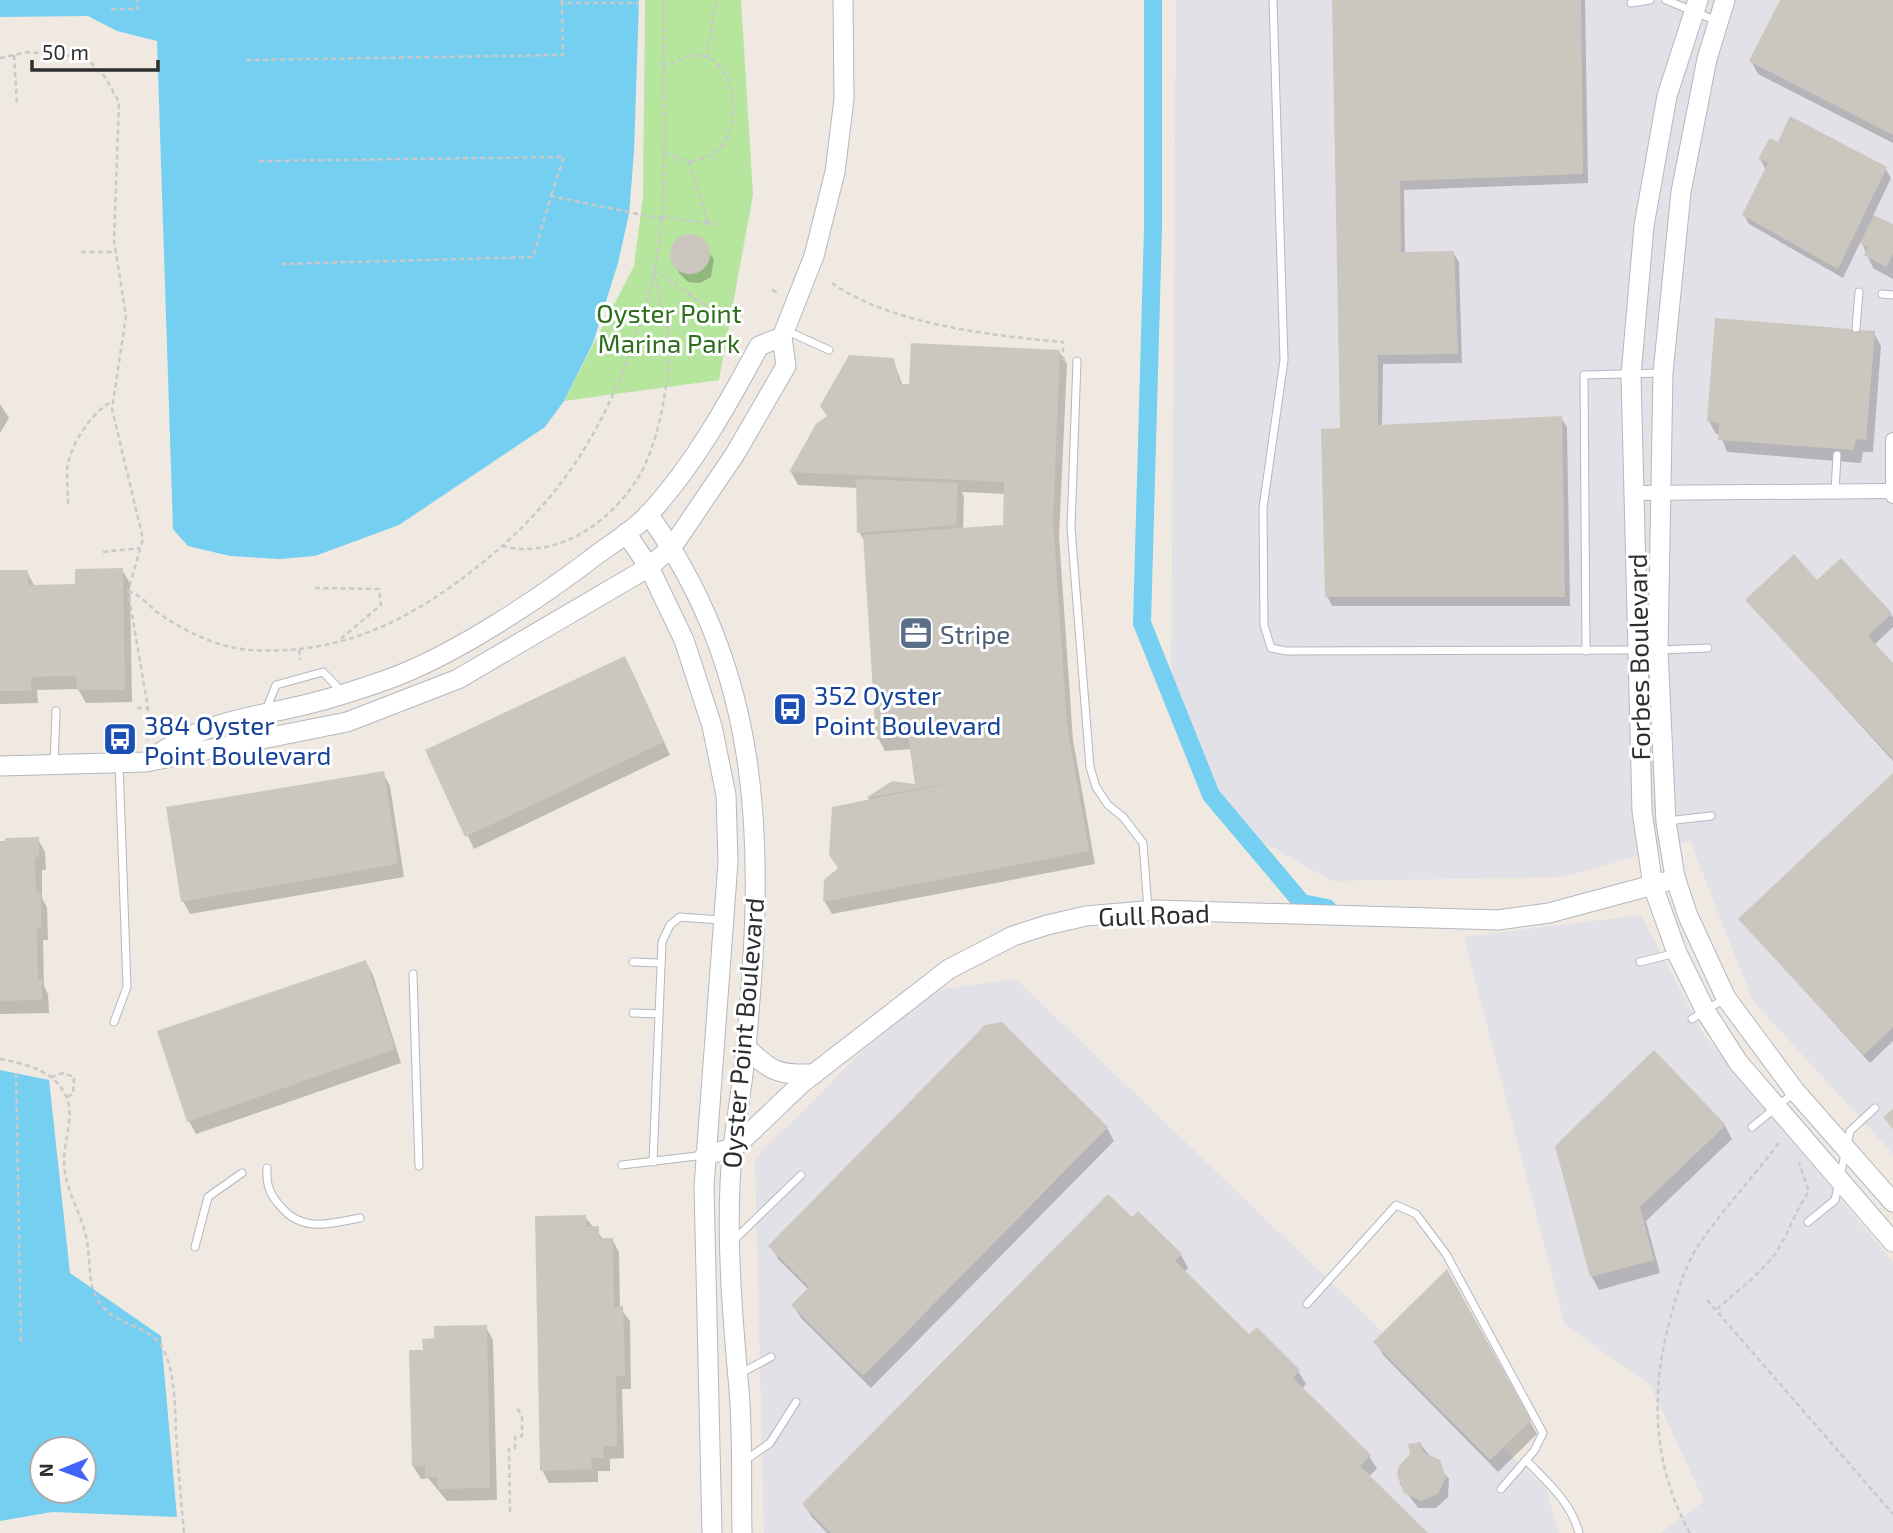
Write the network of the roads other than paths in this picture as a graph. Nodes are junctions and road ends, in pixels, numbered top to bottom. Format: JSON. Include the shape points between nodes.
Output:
{"nodes":[{"id":1,"x":843,"y":0,"type":"edge"},
{"id":2,"x":1273,"y":0,"type":"edge"},
{"id":3,"x":1650,"y":0,"type":"edge"},
{"id":4,"x":1666,"y":0,"type":"edge"},
{"id":5,"x":1725,"y":0,"type":"edge"},
{"id":6,"x":1631,"y":3,"type":"dead end"},
{"id":7,"x":1696,"y":6,"type":"edge"},
{"id":8,"x":1717,"y":21,"type":"junction"},
{"id":9,"x":1859,"y":292,"type":"dead end"},
{"id":10,"x":1882,"y":294,"type":"dead end"},
{"id":11,"x":1893,"y":295,"type":"edge"},
{"id":12,"x":1856,"y":328,"type":"dead end"},
{"id":13,"x":783,"y":333,"type":"junction"},
{"id":14,"x":830,"y":350,"type":"dead end"},
{"id":15,"x":1077,"y":361,"type":"road end"},
{"id":16,"x":1663,"y":373,"type":"junction"},
{"id":17,"x":1631,"y":375,"type":"junction"},
{"id":18,"x":1893,"y":440,"type":"edge"},
{"id":19,"x":1837,"y":455,"type":"dead end"},
{"id":20,"x":1835,"y":492,"type":"junction"},
{"id":21,"x":1635,"y":493,"type":"junction"},
{"id":22,"x":1660,"y":494,"type":"junction"},
{"id":23,"x":1892,"y":494,"type":"edge"},
{"id":24,"x":649,"y":514,"type":"junction"},
{"id":25,"x":626,"y":533,"type":"junction"},
{"id":26,"x":672,"y":547,"type":"junction"},
{"id":27,"x":649,"y":567,"type":"junction"},
{"id":28,"x":1708,"y":648,"type":"dead end"},
{"id":29,"x":1636,"y":650,"type":"junction"},
{"id":30,"x":1658,"y":650,"type":"junction"},
{"id":31,"x":1586,"y":651,"type":"junction"},
{"id":32,"x":378,"y":683,"type":"junction"},
{"id":33,"x":343,"y":694,"type":"junction"},
{"id":34,"x":387,"y":707,"type":"junction"},
{"id":35,"x":55,"y":711,"type":"dead end"},
{"id":36,"x":265,"y":712,"type":"junction"},
{"id":37,"x":1639,"y":734,"type":"junction"},
{"id":38,"x":1660,"y":736,"type":"junction"},
{"id":39,"x":146,"y":762,"type":"junction"},
{"id":40,"x":119,"y":763,"type":"junction"},
{"id":41,"x":54,"y":765,"type":"junction"},
{"id":42,"x":0,"y":766,"type":"edge"},
{"id":43,"x":1711,"y":816,"type":"dead end"},
{"id":44,"x":1666,"y":821,"type":"junction"},
{"id":45,"x":1675,"y":877,"type":"junction"},
{"id":46,"x":1653,"y":887,"type":"junction"},
{"id":47,"x":1148,"y":910,"type":"junction"},
{"id":48,"x":724,"y":920,"type":"junction"},
{"id":49,"x":1677,"y":953,"type":"junction"},
{"id":50,"x":632,"y":962,"type":"dead end"},
{"id":51,"x":661,"y":962,"type":"junction"},
{"id":52,"x":1640,"y":962,"type":"dead end"},
{"id":53,"x":413,"y":974,"type":"dead end"},
{"id":54,"x":1726,"y":998,"type":"junction"},
{"id":55,"x":633,"y":1013,"type":"dead end"},
{"id":56,"x":659,"y":1014,"type":"junction"},
{"id":57,"x":1699,"y":1016,"type":"junction"},
{"id":58,"x":114,"y":1022,"type":"dead end"},
{"id":59,"x":746,"y":1047,"type":"junction"},
{"id":60,"x":814,"y":1074,"type":"junction"},
{"id":61,"x":1795,"y":1091,"type":"junction"},
{"id":62,"x":1875,"y":1108,"type":"dead end"},
{"id":63,"x":1770,"y":1112,"type":"junction"},
{"id":64,"x":1752,"y":1128,"type":"dead end"},
{"id":65,"x":1844,"y":1146,"type":"junction"},
{"id":66,"x":734,"y":1148,"type":"junction"},
{"id":67,"x":705,"y":1155,"type":"junction"},
{"id":68,"x":653,"y":1162,"type":"junction"},
{"id":69,"x":622,"y":1165,"type":"dead end"},
{"id":70,"x":419,"y":1166,"type":"dead end"},
{"id":71,"x":267,"y":1168,"type":"dead end"},
{"id":72,"x":242,"y":1173,"type":"dead end"},
{"id":73,"x":801,"y":1175,"type":"dead end"},
{"id":74,"x":1839,"y":1178,"type":"junction"},
{"id":75,"x":1893,"y":1202,"type":"edge"},
{"id":76,"x":360,"y":1218,"type":"dead end"},
{"id":77,"x":1808,"y":1222,"type":"dead end"},
{"id":78,"x":1893,"y":1242,"type":"edge"},
{"id":79,"x":731,"y":1243,"type":"junction"},
{"id":80,"x":195,"y":1247,"type":"dead end"},
{"id":81,"x":1307,"y":1304,"type":"dead end"},
{"id":82,"x":771,"y":1357,"type":"dead end"},
{"id":83,"x":737,"y":1375,"type":"junction"},
{"id":84,"x":796,"y":1402,"type":"dead end"},
{"id":85,"x":1526,"y":1460,"type":"junction"},
{"id":86,"x":741,"y":1463,"type":"junction"},
{"id":87,"x":1501,"y":1489,"type":"dead end"},
{"id":88,"x":712,"y":1533,"type":"edge"},
{"id":89,"x":742,"y":1533,"type":"edge"},
{"id":90,"x":1580,"y":1533,"type":"edge"}],
"edges":[{"from":1,"to":13,"type":"street","via":[[844,99],[835,172],[814,256]]},
{"from":2,"to":31,"type":"lane","via":[[1284,360],[1263,508],[1264,625],[1271,648],[1286,652]]},
{"from":3,"to":6,"type":"lane"},
{"from":4,"to":7,"type":"lane"},
{"from":5,"to":8,"type":"street","name":"Forbes Boulevard"},
{"from":7,"to":8,"type":"lane"},
{"from":7,"to":17,"type":"street","name":"Forbes Boulevard","via":[[1667,96],[1644,226]]},
{"from":8,"to":16,"type":"street","name":"Forbes Boulevard","via":[[1693,120]]},
{"from":9,"to":12,"type":"lane"},
{"from":10,"to":11,"type":"lane"},
{"from":13,"to":14,"type":"lane"},
{"from":13,"to":24,"type":"street","via":[[759,346],[713,429]]},
{"from":13,"to":26,"type":"street","via":[[786,366],[735,454]]},
{"from":15,"to":47,"type":"lane","via":[[1071,528],[1090,767],[1096,787],[1143,843]]},
{"from":16,"to":17,"type":"lane"},
{"from":16,"to":22,"type":"street","name":"Forbes Boulevard"},
{"from":17,"to":21,"type":"street","name":"Forbes Boulevard"},
{"from":17,"to":31,"type":"lane","via":[[1584,375]]},
{"from":18,"to":23,"type":"street"},
{"from":19,"to":20,"type":"lane"},
{"from":20,"to":22,"type":"street"},
{"from":20,"to":23,"type":"street"},
{"from":21,"to":22,"type":"street"},
{"from":21,"to":29,"type":"street","name":"Forbes Boulevard"},
{"from":22,"to":30,"type":"street","name":"Forbes Boulevard"},
{"from":24,"to":25,"type":"street"},
{"from":24,"to":26,"type":"street","name":"Oyster Point Boulevard"},
{"from":25,"to":27,"type":"street","name":"Oyster Point Boulevard"},
{"from":25,"to":32,"type":"street","via":[[562,582],[458,645]]},
{"from":26,"to":27,"type":"street"},
{"from":26,"to":59,"type":"street","name":"Oyster Point Boulevard","via":[[717,637],[747,746],[755,836]]},
{"from":27,"to":34,"type":"street","via":[[458,679]]},
{"from":27,"to":48,"type":"street","name":"Oyster Point Boulevard","via":[[684,640],[712,726],[726,794]]},
{"from":28,"to":30,"type":"lane"},
{"from":29,"to":30,"type":"lane"},
{"from":29,"to":31,"type":"lane"},
{"from":29,"to":37,"type":"street","name":"Forbes Boulevard"},
{"from":30,"to":38,"type":"street","name":"Forbes Boulevard"},
{"from":32,"to":33,"type":"street"},
{"from":32,"to":34,"type":"street"},
{"from":33,"to":36,"type":"street"},
{"from":33,"to":36,"type":"lane","via":[[323,672],[276,685]]},
{"from":34,"to":39,"type":"street","via":[[346,722]]},
{"from":35,"to":41,"type":"lane"},
{"from":36,"to":39,"type":"street","via":[[181,737]]},
{"from":37,"to":38,"type":"lane"},
{"from":37,"to":46,"type":"street","name":"Forbes Boulevard","via":[[1642,811]]},
{"from":38,"to":44,"type":"street","name":"Forbes Boulevard"},
{"from":39,"to":40,"type":"street"},
{"from":40,"to":41,"type":"street"},
{"from":40,"to":58,"type":"lane","via":[[127,987]]},
{"from":41,"to":42,"type":"street"},
{"from":43,"to":44,"type":"lane"},
{"from":44,"to":45,"type":"street","name":"Forbes Boulevard"},
{"from":45,"to":46,"type":"street","name":"Gull Road"},
{"from":45,"to":54,"type":"street","name":"Forbes Boulevard"},
{"from":46,"to":47,"type":"street","name":"Gull Road","via":[[1549,913],[1498,920]]},
{"from":46,"to":49,"type":"street","name":"Forbes Boulevard"},
{"from":47,"to":60,"type":"street","name":"Gull Road","via":[[1086,915],[981,951],[923,988]]},
{"from":48,"to":51,"type":"lane","via":[[680,917],[670,925],[662,943]]},
{"from":48,"to":67,"type":"street","name":"Oyster Point Boulevard"},
{"from":49,"to":52,"type":"lane"},
{"from":49,"to":57,"type":"street","name":"Forbes Boulevard"},
{"from":50,"to":51,"type":"lane"},
{"from":51,"to":56,"type":"lane"},
{"from":53,"to":70,"type":"lane"},
{"from":54,"to":57,"type":"lane"},
{"from":54,"to":61,"type":"street","name":"Forbes Boulevard"},
{"from":55,"to":56,"type":"lane"},
{"from":56,"to":68,"type":"lane"},
{"from":57,"to":63,"type":"street","name":"Forbes Boulevard","via":[[1738,1062]]},
{"from":59,"to":60,"type":"street","via":[[773,1071]]},
{"from":59,"to":66,"type":"street","name":"Oyster Point Boulevard"},
{"from":60,"to":66,"type":"street","name":"Gull Road"},
{"from":61,"to":63,"type":"lane"},
{"from":61,"to":65,"type":"street","name":"Forbes Boulevard"},
{"from":62,"to":65,"type":"lane","via":[[1850,1131]]},
{"from":63,"to":64,"type":"lane"},
{"from":63,"to":74,"type":"street","name":"Forbes Boulevard"},
{"from":65,"to":74,"type":"lane"},
{"from":65,"to":75,"type":"street","name":"Forbes Boulevard"},
{"from":66,"to":67,"type":"street"},
{"from":66,"to":79,"type":"street","name":"Oyster Point Boulevard"},
{"from":67,"to":68,"type":"lane"},
{"from":67,"to":88,"type":"street","name":"Oyster Point Boulevard"},
{"from":68,"to":69,"type":"lane"},
{"from":71,"to":76,"type":"lane","via":[[266,1186],[289,1216],[305,1225]]},
{"from":72,"to":80,"type":"lane","via":[[208,1197]]},
{"from":73,"to":79,"type":"lane"},
{"from":74,"to":77,"type":"lane","via":[[1835,1200]]},
{"from":74,"to":78,"type":"street","name":"Forbes Boulevard"},
{"from":79,"to":83,"type":"street","name":"Oyster Point Boulevard"},
{"from":81,"to":85,"type":"lane","via":[[1396,1205],[1416,1214],[1446,1254],[1543,1433]]},
{"from":82,"to":83,"type":"lane"},
{"from":83,"to":86,"type":"street","name":"Oyster Point Boulevard"},
{"from":84,"to":86,"type":"lane","via":[[770,1443]]},
{"from":85,"to":87,"type":"lane"},
{"from":85,"to":90,"type":"lane","via":[[1564,1500]]},
{"from":86,"to":89,"type":"street","name":"Oyster Point Boulevard"}]}
